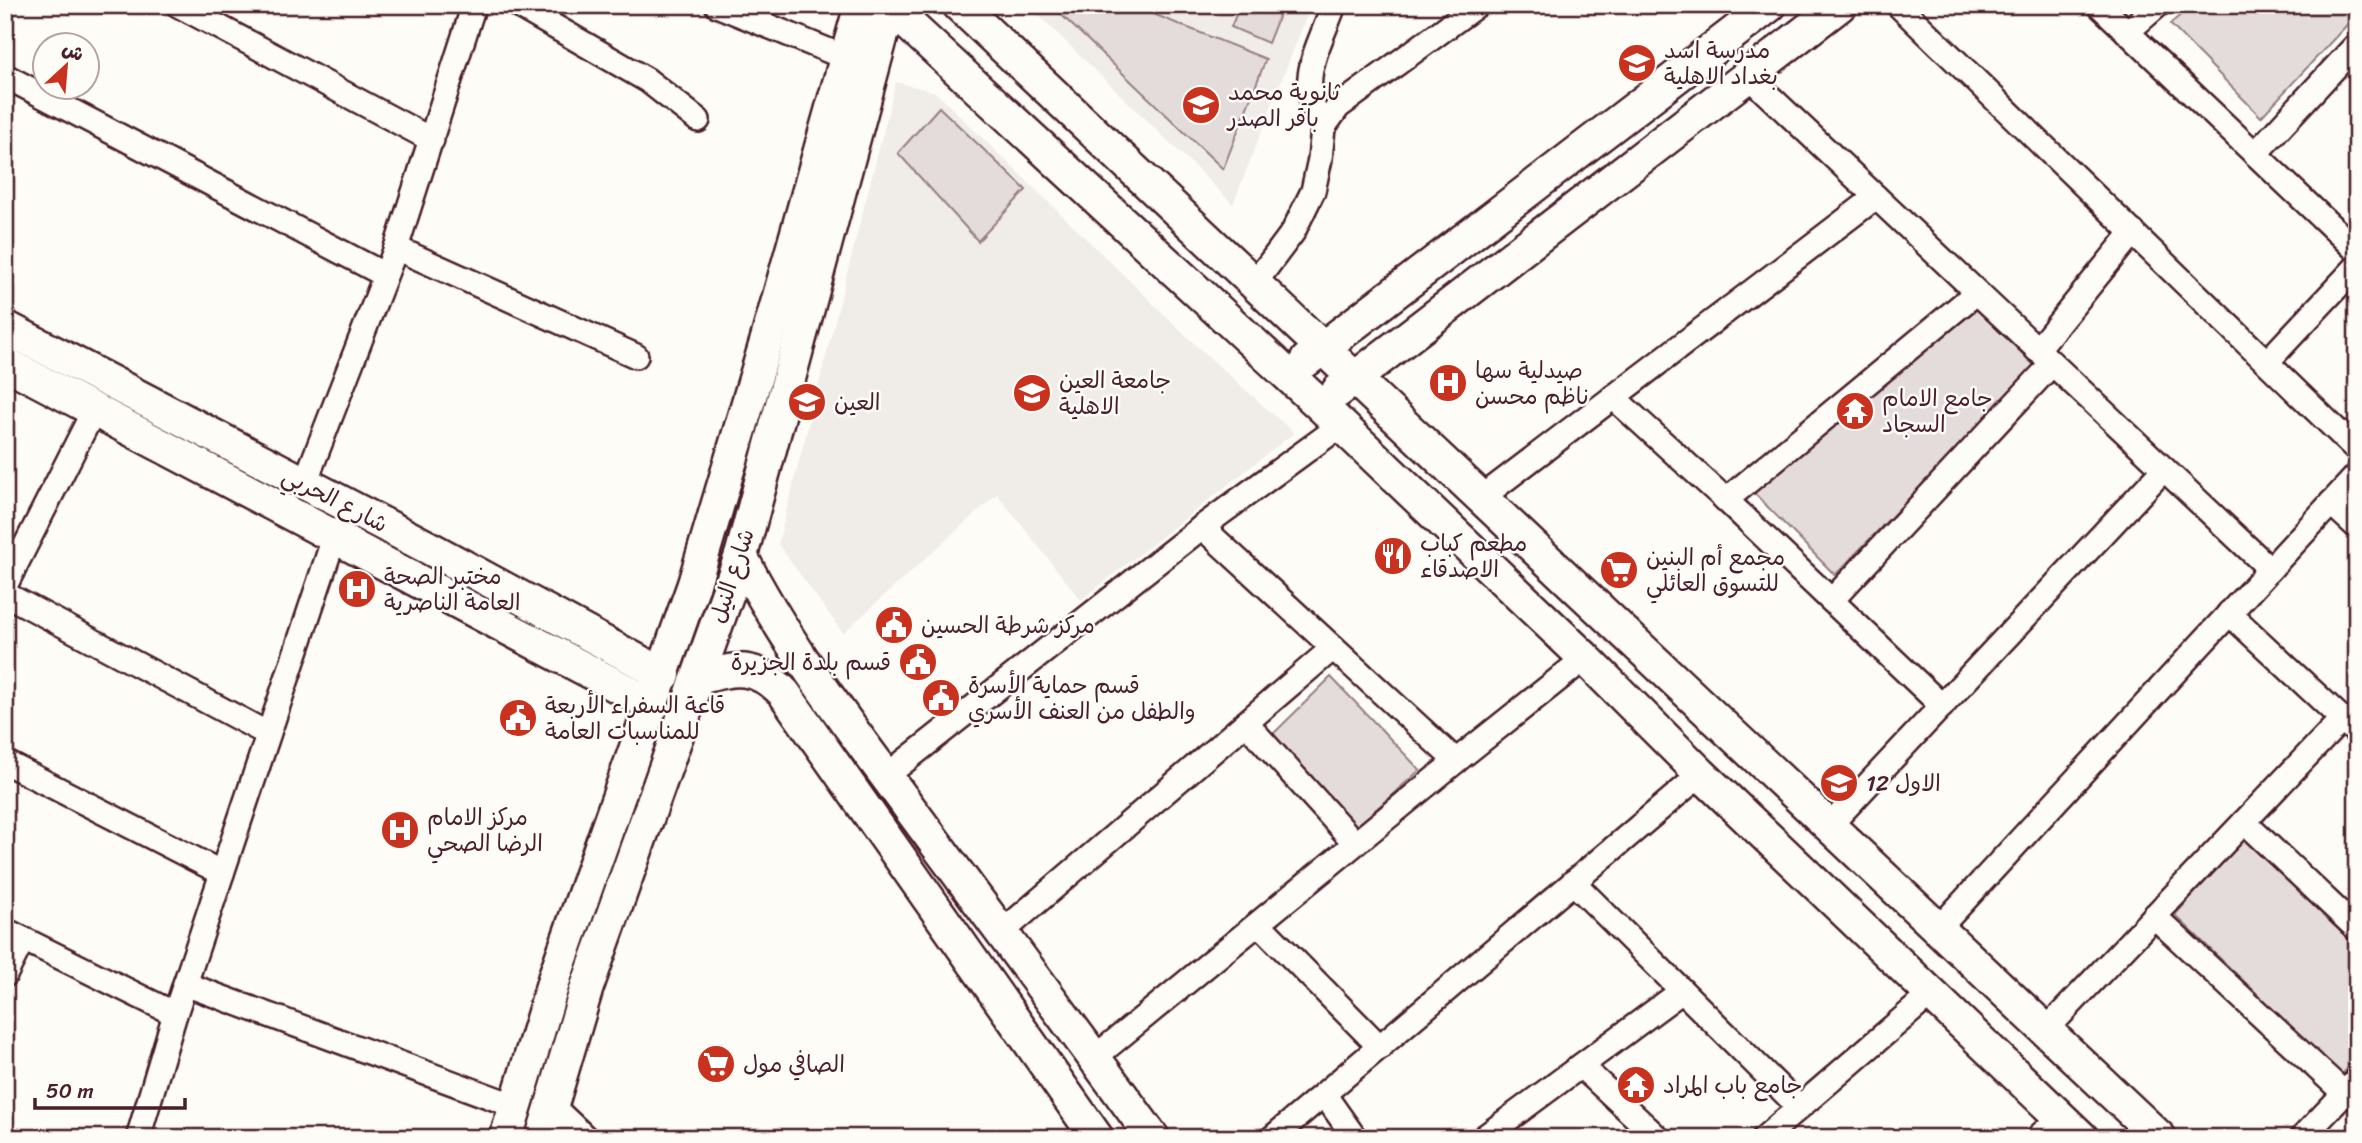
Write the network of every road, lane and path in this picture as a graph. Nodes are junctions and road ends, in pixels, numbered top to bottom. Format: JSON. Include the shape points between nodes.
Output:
{"nodes":[{"id":1,"x":178,"y":5,"type":"edge"},
{"id":2,"x":474,"y":5,"type":"edge"},
{"id":3,"x":517,"y":5,"type":"edge"},
{"id":4,"x":717,"y":5,"type":"edge"},
{"id":5,"x":960,"y":5,"type":"edge"},
{"id":6,"x":1334,"y":5,"type":"edge"},
{"id":7,"x":1477,"y":5,"type":"edge"},
{"id":8,"x":1770,"y":5,"type":"edge"},
{"id":9,"x":1840,"y":5,"type":"edge"},
{"id":10,"x":1898,"y":5,"type":"edge"},
{"id":11,"x":2099,"y":5,"type":"edge"},
{"id":12,"x":2158,"y":5,"type":"edge"},
{"id":13,"x":880,"y":6,"type":"edge"},
{"id":14,"x":2127,"y":32,"type":"junction"},
{"id":15,"x":2357,"y":44,"type":"edge"},
{"id":16,"x":845,"y":57,"type":"junction"},
{"id":17,"x":5,"y":76,"type":"edge"},
{"id":18,"x":1748,"y":76,"type":"junction"},
{"id":19,"x":698,"y":120,"type":"dead end"},
{"id":20,"x":1323,"y":128,"type":"junction"},
{"id":21,"x":432,"y":140,"type":"junction"},
{"id":22,"x":2255,"y":154,"type":"junction"},
{"id":23,"x":1876,"y":197,"type":"junction"},
{"id":24,"x":2133,"y":233,"type":"junction"},
{"id":25,"x":396,"y":248,"type":"junction"},
{"id":26,"x":2357,"y":251,"type":"edge"},
{"id":27,"x":2357,"y":266,"type":"edge"},
{"id":28,"x":385,"y":275,"type":"junction"},
{"id":29,"x":1254,"y":284,"type":"junction"},
{"id":30,"x":1976,"y":293,"type":"junction"},
{"id":31,"x":5,"y":327,"type":"edge"},
{"id":32,"x":1322,"y":348,"type":"junction"},
{"id":33,"x":636,"y":356,"type":"dead end"},
{"id":34,"x":2044,"y":357,"type":"junction"},
{"id":35,"x":2267,"y":362,"type":"junction"},
{"id":36,"x":5,"y":363,"type":"edge"},
{"id":37,"x":1288,"y":375,"type":"junction"},
{"id":38,"x":1354,"y":379,"type":"junction"},
{"id":39,"x":1613,"y":397,"type":"junction"},
{"id":40,"x":94,"y":410,"type":"junction"},
{"id":41,"x":1330,"y":415,"type":"junction"},
{"id":42,"x":2357,"y":450,"type":"edge"},
{"id":43,"x":2164,"y":469,"type":"junction"},
{"id":44,"x":2357,"y":475,"type":"edge"},
{"id":45,"x":304,"y":485,"type":"junction"},
{"id":46,"x":1481,"y":498,"type":"junction"},
{"id":47,"x":1726,"y":500,"type":"junction"},
{"id":48,"x":2331,"y":503,"type":"junction"},
{"id":49,"x":1202,"y":527,"type":"junction"},
{"id":50,"x":2357,"y":527,"type":"edge"},
{"id":51,"x":334,"y":538,"type":"junction"},
{"id":52,"x":741,"y":556,"type":"junction"},
{"id":53,"x":2270,"y":569,"type":"junction"},
{"id":54,"x":5,"y":586,"type":"edge"},
{"id":55,"x":5,"y":594,"type":"edge"},
{"id":56,"x":1832,"y":600,"type":"junction"},
{"id":57,"x":2229,"y":613,"type":"junction"},
{"id":58,"x":1333,"y":648,"type":"junction"},
{"id":59,"x":631,"y":658,"type":"junction"},
{"id":60,"x":1585,"y":658,"type":"junction"},
{"id":61,"x":664,"y":675,"type":"junction"},
{"id":62,"x":698,"y":678,"type":"junction"},
{"id":63,"x":616,"y":685,"type":"junction"},
{"id":64,"x":653,"y":705,"type":"junction"},
{"id":65,"x":1942,"y":706,"type":"junction"},
{"id":66,"x":1246,"y":723,"type":"junction"},
{"id":67,"x":2349,"y":726,"type":"edge"},
{"id":68,"x":268,"y":734,"type":"junction"},
{"id":69,"x":1456,"y":761,"type":"junction"},
{"id":70,"x":5,"y":762,"type":"edge"},
{"id":71,"x":1701,"y":774,"type":"junction"},
{"id":72,"x":886,"y":776,"type":"junction"},
{"id":73,"x":2244,"y":822,"type":"junction"},
{"id":74,"x":1829,"y":826,"type":"junction"},
{"id":75,"x":1355,"y":843,"type":"junction"},
{"id":76,"x":222,"y":873,"type":"junction"},
{"id":77,"x":1573,"y":882,"type":"junction"},
{"id":78,"x":2154,"y":916,"type":"junction"},
{"id":79,"x":1259,"y":924,"type":"junction"},
{"id":80,"x":1938,"y":929,"type":"junction"},
{"id":81,"x":2357,"y":929,"type":"edge"},
{"id":82,"x":1001,"y":933,"type":"junction"},
{"id":83,"x":14,"y":934,"type":"edge"},
{"id":84,"x":556,"y":973,"type":"junction"},
{"id":85,"x":5,"y":975,"type":"edge"},
{"id":86,"x":185,"y":984,"type":"junction"},
{"id":87,"x":587,"y":988,"type":"junction"},
{"id":88,"x":1682,"y":991,"type":"junction"},
{"id":89,"x":1931,"y":994,"type":"junction"},
{"id":90,"x":175,"y":1014,"type":"junction"},
{"id":91,"x":2046,"y":1030,"type":"junction"},
{"id":92,"x":1380,"y":1047,"type":"junction"},
{"id":93,"x":1094,"y":1058,"type":"junction"},
{"id":94,"x":1581,"y":1066,"type":"junction"},
{"id":95,"x":2351,"y":1086,"type":"edge"},
{"id":96,"x":1324,"y":1094,"type":"junction"},
{"id":97,"x":551,"y":1105,"type":"junction"},
{"id":98,"x":515,"y":1106,"type":"junction"},
{"id":99,"x":1798,"y":1107,"type":"junction"},
{"id":100,"x":2071,"y":1128,"type":"edge"},
{"id":101,"x":138,"y":1138,"type":"edge"},
{"id":102,"x":506,"y":1138,"type":"edge"},
{"id":103,"x":542,"y":1138,"type":"edge"},
{"id":104,"x":586,"y":1138,"type":"edge"},
{"id":105,"x":1097,"y":1138,"type":"edge"},
{"id":106,"x":1153,"y":1138,"type":"edge"},
{"id":107,"x":1272,"y":1138,"type":"edge"},
{"id":108,"x":1355,"y":1138,"type":"edge"},
{"id":109,"x":1483,"y":1138,"type":"edge"},
{"id":110,"x":1658,"y":1138,"type":"edge"},
{"id":111,"x":1764,"y":1138,"type":"edge"},
{"id":112,"x":2037,"y":1138,"type":"edge"},
{"id":113,"x":2160,"y":1138,"type":"edge"},
{"id":114,"x":2302,"y":1138,"type":"edge"}],
"edges":[{"from":1,"to":21,"type":"street"},
{"from":2,"to":21,"type":"street"},
{"from":3,"to":19,"type":"street","via":[[647,80]]},
{"from":4,"to":16,"type":"street"},
{"from":5,"to":29,"type":"main road"},
{"from":6,"to":20,"type":"street","via":[[1309,74],[1313,111]]},
{"from":7,"to":20,"type":"street","via":[[1338,107]]},
{"from":8,"to":32,"type":"main road"},
{"from":9,"to":18,"type":"main road"},
{"from":10,"to":24,"type":"street"},
{"from":11,"to":14,"type":"street"},
{"from":12,"to":14,"type":"street"},
{"from":13,"to":16,"type":"main road"},
{"from":13,"to":37,"type":"main road"},
{"from":13,"to":52,"type":"main road","name":"شارع النيل"},
{"from":14,"to":22,"type":"street"},
{"from":15,"to":22,"type":"street"},
{"from":16,"to":61,"type":"main road","via":[[759,365]]},
{"from":17,"to":28,"type":"street"},
{"from":18,"to":23,"type":"street"},
{"from":18,"to":38,"type":"main road"},
{"from":20,"to":29,"type":"street","via":[[1313,191],[1293,232]]},
{"from":21,"to":25,"type":"street"},
{"from":22,"to":26,"type":"street"},
{"from":23,"to":30,"type":"street"},
{"from":23,"to":39,"type":"street"},
{"from":24,"to":34,"type":"street"},
{"from":24,"to":35,"type":"street"},
{"from":25,"to":28,"type":"street"},
{"from":25,"to":33,"type":"street"},
{"from":27,"to":35,"type":"street"},
{"from":28,"to":45,"type":"street"},
{"from":29,"to":32,"type":"main road"},
{"from":30,"to":34,"type":"street"},
{"from":30,"to":47,"type":"street"},
{"from":31,"to":45,"type":"main road","name":"شارع الحربي"},
{"from":32,"to":37,"type":"main road"},
{"from":32,"to":38,"type":"main road"},
{"from":34,"to":43,"type":"street"},
{"from":34,"to":56,"type":"street"},
{"from":35,"to":42,"type":"street"},
{"from":36,"to":40,"type":"main road","name":"شارع الحربي"},
{"from":37,"to":41,"type":"main road"},
{"from":38,"to":41,"type":"main road"},
{"from":38,"to":46,"type":"main road"},
{"from":39,"to":46,"type":"street"},
{"from":39,"to":47,"type":"street"},
{"from":40,"to":51,"type":"main road","name":"شارع الحربي"},
{"from":40,"to":54,"type":"street"},
{"from":41,"to":49,"type":"street"},
{"from":41,"to":60,"type":"main road"},
{"from":43,"to":53,"type":"street"},
{"from":43,"to":65,"type":"street"},
{"from":44,"to":48,"type":"street"},
{"from":45,"to":59,"type":"main road","name":"شارع الحربي"},
{"from":46,"to":74,"type":"main road"},
{"from":47,"to":56,"type":"street"},
{"from":48,"to":50,"type":"street"},
{"from":48,"to":53,"type":"street"},
{"from":49,"to":58,"type":"street"},
{"from":49,"to":72,"type":"street"},
{"from":51,"to":63,"type":"main road","name":"شارع الحربي"},
{"from":51,"to":68,"type":"street"},
{"from":52,"to":62,"type":"main road","name":"شارع النيل"},
{"from":52,"to":72,"type":"main road","via":[[764,602]]},
{"from":53,"to":57,"type":"street"},
{"from":55,"to":68,"type":"street"},
{"from":56,"to":65,"type":"street"},
{"from":57,"to":67,"type":"street"},
{"from":57,"to":80,"type":"street"},
{"from":58,"to":66,"type":"street"},
{"from":58,"to":69,"type":"street"},
{"from":59,"to":61,"type":"main road","name":"شارع الحربي"},
{"from":59,"to":63,"type":"main road","via":[[633,676]]},
{"from":60,"to":69,"type":"street"},
{"from":60,"to":71,"type":"main road"},
{"from":61,"to":64,"type":"main road"},
{"from":62,"to":87,"type":"main road","name":"شارع النيل"},
{"from":62,"to":105,"type":"main road","via":[[742,669],[759,673],[784,693]]},
{"from":63,"to":64,"type":"main road","name":"شارع الحربي"},
{"from":64,"to":84,"type":"main road"},
{"from":65,"to":74,"type":"street"},
{"from":66,"to":75,"type":"street"},
{"from":66,"to":82,"type":"street"},
{"from":67,"to":73,"type":"street"},
{"from":68,"to":76,"type":"street"},
{"from":69,"to":75,"type":"street"},
{"from":70,"to":76,"type":"street"},
{"from":71,"to":77,"type":"street"},
{"from":71,"to":89,"type":"main road"},
{"from":72,"to":82,"type":"main road"},
{"from":73,"to":78,"type":"street"},
{"from":73,"to":81,"type":"street"},
{"from":74,"to":80,"type":"main road"},
{"from":75,"to":79,"type":"street"},
{"from":76,"to":86,"type":"street"},
{"from":77,"to":88,"type":"street"},
{"from":77,"to":92,"type":"street"},
{"from":78,"to":91,"type":"street"},
{"from":78,"to":95,"type":"street"},
{"from":79,"to":92,"type":"street"},
{"from":79,"to":93,"type":"street"},
{"from":80,"to":91,"type":"main road"},
{"from":82,"to":93,"type":"main road"},
{"from":83,"to":85,"type":"street"},
{"from":83,"to":90,"type":"street"},
{"from":84,"to":87,"type":"main road"},
{"from":84,"to":98,"type":"main road"},
{"from":86,"to":90,"type":"street"},
{"from":86,"to":98,"type":"street"},
{"from":87,"to":97,"type":"main road","name":"شارع النيل"},
{"from":88,"to":94,"type":"street"},
{"from":88,"to":99,"type":"street"},
{"from":89,"to":99,"type":"street"},
{"from":89,"to":100,"type":"main road"},
{"from":90,"to":101,"type":"street"},
{"from":91,"to":113,"type":"main road"},
{"from":92,"to":96,"type":"street"},
{"from":93,"to":106,"type":"main road"},
{"from":94,"to":109,"type":"street"},
{"from":94,"to":110,"type":"street"},
{"from":95,"to":114,"type":"street"},
{"from":96,"to":107,"type":"street"},
{"from":96,"to":108,"type":"street"},
{"from":97,"to":103,"type":"main road","name":"شارع النيل"},
{"from":97,"to":104,"type":"street"},
{"from":98,"to":102,"type":"main road"},
{"from":99,"to":111,"type":"street"},
{"from":100,"to":112,"type":"street"}]}
